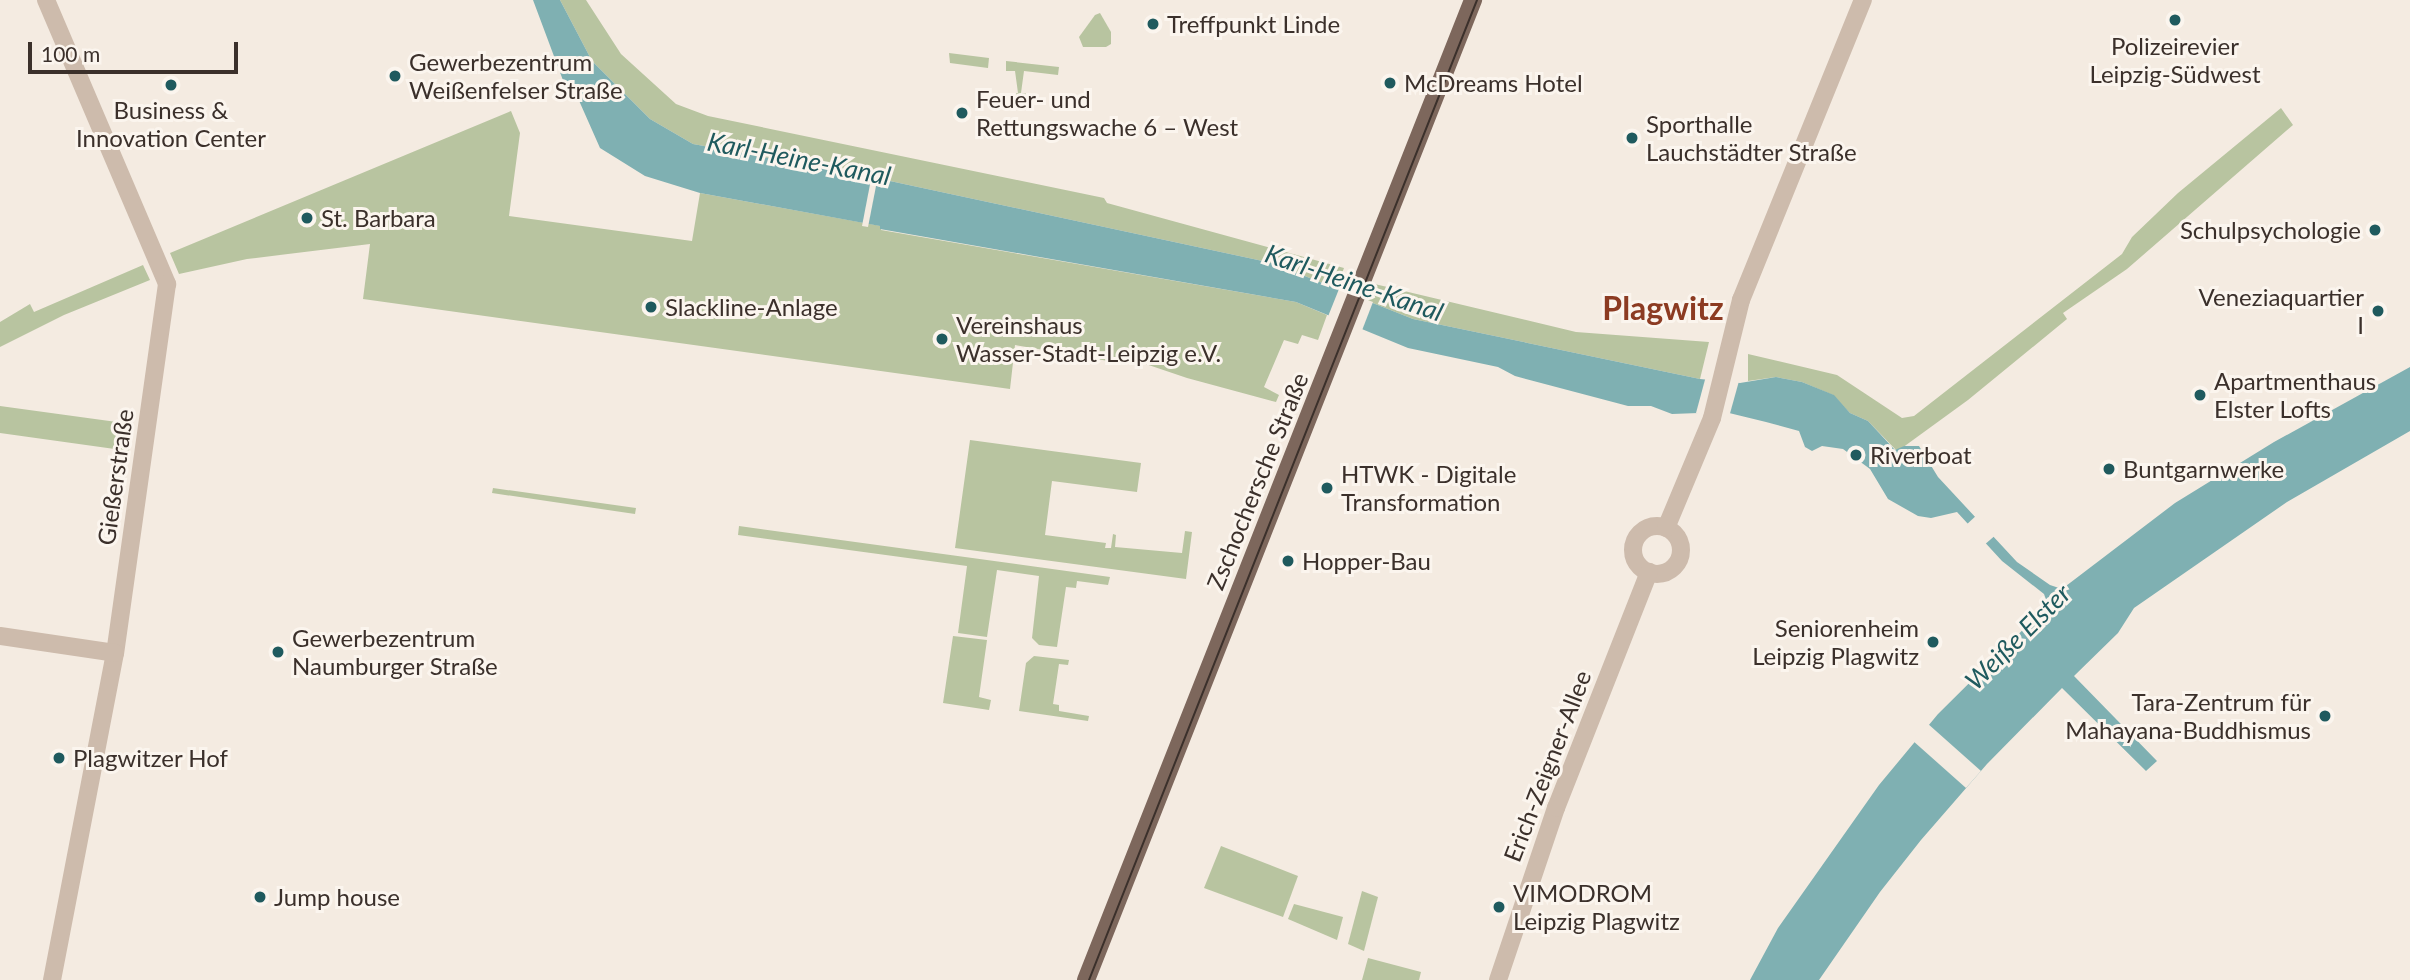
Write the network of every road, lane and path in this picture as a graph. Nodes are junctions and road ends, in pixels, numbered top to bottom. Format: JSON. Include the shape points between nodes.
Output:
{"nodes":[{"id":1,"x":46,"y":0,"type":"edge"},
{"id":2,"x":1473,"y":0,"type":"edge"},
{"id":3,"x":1863,"y":0,"type":"edge"},
{"id":4,"x":1665,"y":528,"type":"junction"},
{"id":5,"x":1648,"y":572,"type":"junction"},
{"id":6,"x":0,"y":636,"type":"edge"},
{"id":7,"x":115,"y":653,"type":"junction"},
{"id":8,"x":52,"y":980,"type":"edge"},
{"id":9,"x":1086,"y":980,"type":"edge"},
{"id":10,"x":1498,"y":980,"type":"edge"}],
"edges":[{"from":1,"to":7,"type":"street","name":"Gießerstraße","via":[[167,284]]},
{"from":2,"to":9,"type":"main road","name":"Zschochersche Straße"},
{"from":3,"to":4,"type":"street","via":[[1741,300],[1712,418]]},
{"from":4,"to":5,"type":"street","via":[[1644,530],[1635,541],[1634,559]]},
{"from":4,"to":5,"type":"street","via":[[1677,537],[1679,558],[1664,573]]},
{"from":5,"to":10,"type":"street","name":"Erich-Zeigner-Allee","via":[[1552,820]]},
{"from":6,"to":7,"type":"street"},
{"from":7,"to":8,"type":"street","name":"Gießerstraße"}]}
